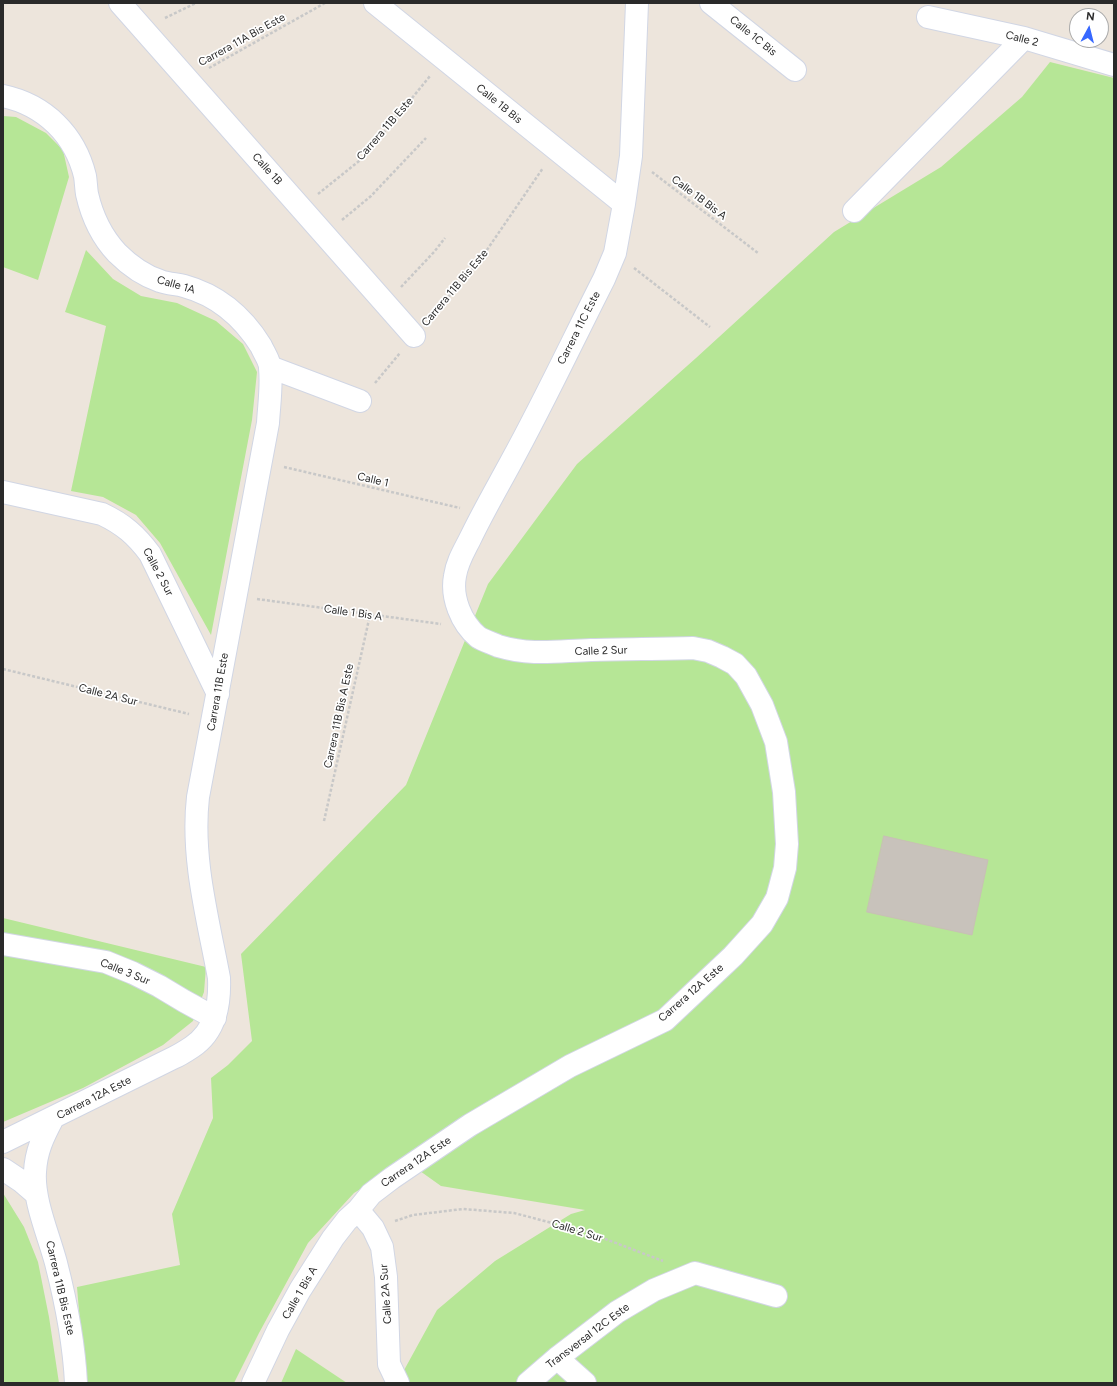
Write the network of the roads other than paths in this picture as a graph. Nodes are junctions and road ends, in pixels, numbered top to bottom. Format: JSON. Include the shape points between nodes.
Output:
{"nodes":[{"id":1,"x":120,"y":3,"type":"edge"},
{"id":2,"x":375,"y":3,"type":"edge"},
{"id":3,"x":637,"y":3,"type":"edge"},
{"id":4,"x":711,"y":3,"type":"edge"},
{"id":5,"x":928,"y":17,"type":"dead end"},
{"id":6,"x":1024,"y":38,"type":"junction"},
{"id":7,"x":1114,"y":65,"type":"edge"},
{"id":8,"x":795,"y":70,"type":"dead end"},
{"id":9,"x":3,"y":96,"type":"edge"},
{"id":10,"x":624,"y":204,"type":"junction"},
{"id":11,"x":854,"y":211,"type":"dead end"},
{"id":12,"x":414,"y":336,"type":"road end"},
{"id":13,"x":270,"y":367,"type":"junction"},
{"id":14,"x":360,"y":401,"type":"road end"},
{"id":15,"x":3,"y":492,"type":"edge"},
{"id":16,"x":471,"y":628,"type":"joint"},
{"id":17,"x":735,"y":664,"type":"joint"},
{"id":18,"x":218,"y":694,"type":"junction"},
{"id":19,"x":3,"y":944,"type":"edge"},
{"id":20,"x":215,"y":1018,"type":"junction"},
{"id":21,"x":53,"y":1118,"type":"junction"},
{"id":22,"x":3,"y":1142,"type":"edge"},
{"id":23,"x":3,"y":1169,"type":"edge"},
{"id":24,"x":36,"y":1194,"type":"junction"},
{"id":25,"x":358,"y":1210,"type":"junction"},
{"id":26,"x":776,"y":1296,"type":"dead end"},
{"id":27,"x":557,"y":1358,"type":"junction"},
{"id":28,"x":76,"y":1383,"type":"edge"},
{"id":29,"x":253,"y":1383,"type":"edge"},
{"id":30,"x":398,"y":1383,"type":"edge"},
{"id":31,"x":528,"y":1383,"type":"edge"},
{"id":32,"x":585,"y":1383,"type":"edge"}],
"edges":[{"from":1,"to":12,"type":"street","name":"Calle 1B"},
{"from":2,"to":10,"type":"street","name":"Calle 1B Bis"},
{"from":3,"to":10,"type":"street","name":"Carrera 11C Este","via":[[630,156]]},
{"from":4,"to":8,"type":"street","name":"Calle 1C Bis"},
{"from":5,"to":6,"type":"street","name":"Calle 2"},
{"from":6,"to":7,"type":"street","name":"Calle 2"},
{"from":6,"to":11,"type":"street"},
{"from":9,"to":13,"type":"street","name":"Calle 1A","via":[[29,104],[42,112],[65,134],[81,162],[91,210],[98,226],[118,254],[131,265],[161,282],[201,292],[231,310],[254,336]]},
{"from":10,"to":16,"type":"street","name":"Carrera 11C Este","via":[[615,253],[604,279],[458,563],[454,590],[456,604]]},
{"from":13,"to":14,"type":"street"},
{"from":13,"to":18,"type":"street","name":"Carrera 11B Este","via":[[268,423]]},
{"from":15,"to":18,"type":"street","name":"Calle 2 Sur","via":[[102,514],[116,521],[141,541],[150,554]]},
{"from":16,"to":17,"type":"street","name":"Calle 2 Sur","via":[[478,637],[513,650],[556,652],[693,648],[722,656]]},
{"from":17,"to":25,"type":"street","name":"Carrera 12A Este","via":[[756,693],[769,723],[776,742],[784,792],[787,844],[785,868],[777,898],[762,924],[733,956],[665,1020],[570,1066],[470,1125],[376,1190]]},
{"from":18,"to":20,"type":"street","name":"Carrera 11B Este","via":[[196,818],[199,872],[219,978]]},
{"from":19,"to":20,"type":"street","name":"Calle 3 Sur","via":[[106,962],[159,986]]},
{"from":20,"to":21,"type":"street","name":"Carrera 12A Este","via":[[203,1038],[192,1047]]},
{"from":21,"to":22,"type":"street","name":"Carrera 12A Este"},
{"from":21,"to":24,"type":"street","name":"Carrera 11B Bis Este","via":[[37,1156],[34,1173]]},
{"from":23,"to":24,"type":"street"},
{"from":24,"to":28,"type":"street","name":"Carrera 11B Bis Este","via":[[56,1263],[71,1339]]},
{"from":25,"to":29,"type":"street","name":"Calle 1 Bis A","via":[[333,1238],[300,1290]]},
{"from":25,"to":30,"type":"street","name":"Calle 2A Sur","via":[[373,1228],[382,1247],[386,1277],[389,1364]]},
{"from":26,"to":27,"type":"street","name":"Transversal 12C Este","via":[[695,1273],[654,1290],[616,1312]]},
{"from":27,"to":31,"type":"street","name":"Transversal 12C Este"},
{"from":27,"to":32,"type":"street"}]}
